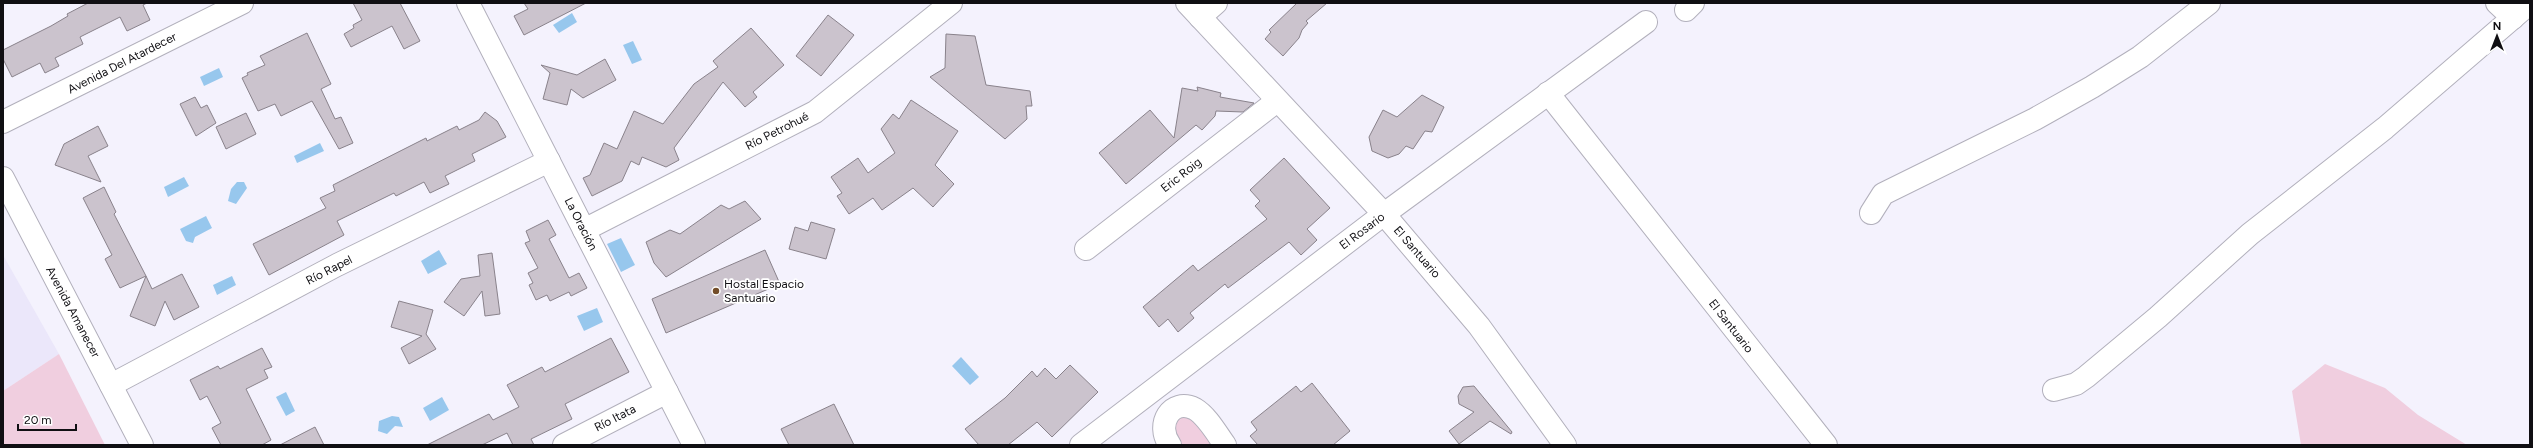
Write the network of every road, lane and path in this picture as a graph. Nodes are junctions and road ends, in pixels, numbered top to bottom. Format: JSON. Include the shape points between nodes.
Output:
{"nodes":[{"id":1,"x":242,"y":3,"type":"edge"},
{"id":2,"x":468,"y":3,"type":"edge"},
{"id":3,"x":951,"y":3,"type":"edge"},
{"id":4,"x":1216,"y":3,"type":"edge"},
{"id":5,"x":2209,"y":3,"type":"edge"},
{"id":6,"x":2497,"y":3,"type":"edge"},
{"id":7,"x":2530,"y":3,"type":"edge"},
{"id":8,"x":1193,"y":10,"type":"edge"},
{"id":9,"x":2513,"y":18,"type":"junction"},
{"id":10,"x":1646,"y":22,"type":"dead end"},
{"id":11,"x":1548,"y":93,"type":"junction"},
{"id":12,"x":1276,"y":101,"type":"junction"},
{"id":13,"x":3,"y":122,"type":"edge"},
{"id":14,"x":549,"y":161,"type":"junction"},
{"id":15,"x":3,"y":178,"type":"edge"},
{"id":16,"x":1871,"y":213,"type":"dead end"},
{"id":17,"x":1384,"y":214,"type":"junction"},
{"id":18,"x":584,"y":230,"type":"junction"},
{"id":19,"x":1086,"y":249,"type":"dead end"},
{"id":20,"x":111,"y":385,"type":"junction"},
{"id":21,"x":1155,"y":388,"type":"junction"},
{"id":22,"x":2054,"y":390,"type":"dead end"},
{"id":23,"x":667,"y":392,"type":"junction"},
{"id":24,"x":1172,"y":411,"type":"junction"},
{"id":25,"x":142,"y":445,"type":"edge"},
{"id":26,"x":564,"y":445,"type":"edge"},
{"id":27,"x":694,"y":445,"type":"edge"},
{"id":28,"x":1081,"y":445,"type":"edge"},
{"id":29,"x":1170,"y":445,"type":"edge"},
{"id":30,"x":1226,"y":445,"type":"edge"},
{"id":31,"x":1564,"y":445,"type":"edge"},
{"id":32,"x":1826,"y":445,"type":"edge"}],
"edges":[{"from":1,"to":13,"type":"street","name":"Avenida Del Atardecer"},
{"from":2,"to":14,"type":"street","name":"La Oración"},
{"from":3,"to":18,"type":"street","name":"Río Petrohué","via":[[815,112]]},
{"from":4,"to":8,"type":"street"},
{"from":5,"to":16,"type":"street","via":[[2117,72],[2035,119],[1883,194]]},
{"from":6,"to":9,"type":"street"},
{"from":7,"to":9,"type":"street"},
{"from":8,"to":12,"type":"street","name":"El Santuario"},
{"from":9,"to":22,"type":"street","via":[[2385,128],[2250,234],[2086,377],[2076,384]]},
{"from":10,"to":11,"type":"street","name":"El Rosario"},
{"from":11,"to":17,"type":"street","name":"El Rosario"},
{"from":11,"to":32,"type":"street","name":"El Santuario"},
{"from":12,"to":17,"type":"street","name":"El Santuario"},
{"from":12,"to":19,"type":"street","name":"Eric Roig"},
{"from":14,"to":18,"type":"street","name":"La Oración"},
{"from":14,"to":20,"type":"street","name":"Río Rapel","via":[[337,266]]},
{"from":15,"to":20,"type":"street","name":"Avenida Amanecer"},
{"from":17,"to":21,"type":"street","name":"El Rosario"},
{"from":17,"to":31,"type":"street","name":"El Santuario","via":[[1480,326]]},
{"from":18,"to":23,"type":"street","name":"La Oración"},
{"from":20,"to":25,"type":"street","name":"Avenida Amanecer"},
{"from":21,"to":24,"type":"street"},
{"from":21,"to":28,"type":"street","name":"El Rosario"},
{"from":23,"to":26,"type":"street","name":"Río Itata"},
{"from":23,"to":27,"type":"street","name":"La Oración"},
{"from":24,"to":29,"type":"street","via":[[1163,427]]},
{"from":24,"to":30,"type":"street","via":[[1184,407],[1197,410]]}]}
